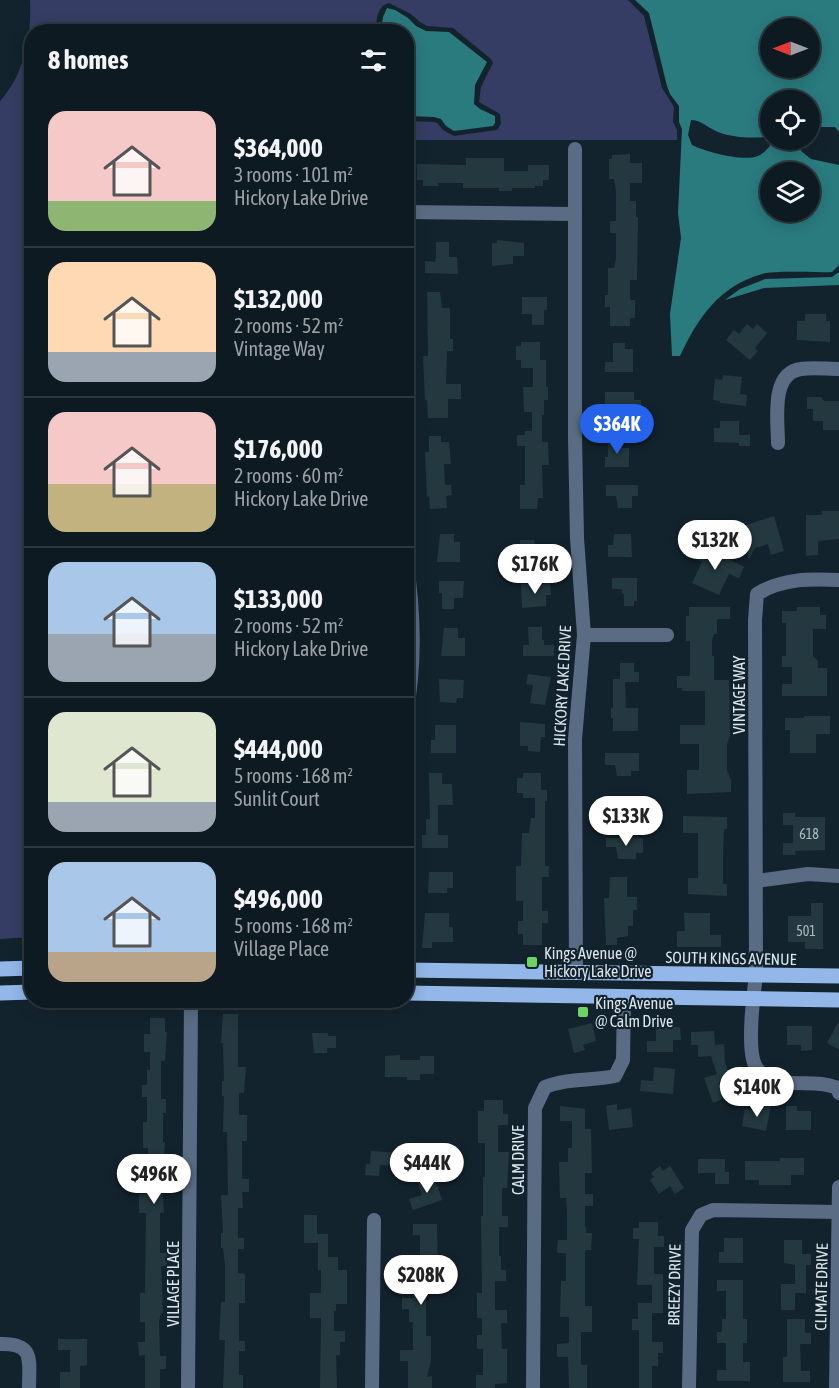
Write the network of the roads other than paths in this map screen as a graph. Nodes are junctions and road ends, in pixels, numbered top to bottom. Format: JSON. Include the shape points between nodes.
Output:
{"nodes":[{"id":1,"x":575,"y":149,"type":"dead end"},
{"id":2,"x":414,"y":212,"type":"edge"},
{"id":3,"x":575,"y":214,"type":"junction"},
{"id":4,"x":839,"y":369,"type":"edge"},
{"id":5,"x":778,"y":443,"type":"dead end"},
{"id":6,"x":839,"y":580,"type":"edge"},
{"id":7,"x":584,"y":635,"type":"junction"},
{"id":8,"x":667,"y":635,"type":"dead end"},
{"id":9,"x":839,"y":876,"type":"edge"},
{"id":10,"x":756,"y":881,"type":"junction"},
{"id":11,"x":24,"y":968,"type":"edge"},
{"id":12,"x":0,"y":969,"type":"edge"},
{"id":13,"x":414,"y":970,"type":"edge"},
{"id":14,"x":576,"y":973,"type":"junction"},
{"id":15,"x":756,"y":976,"type":"junction"},
{"id":16,"x":839,"y":976,"type":"edge"},
{"id":17,"x":24,"y":992,"type":"edge"},
{"id":18,"x":0,"y":993,"type":"edge"},
{"id":19,"x":414,"y":993,"type":"edge"},
{"id":20,"x":624,"y":997,"type":"junction"},
{"id":21,"x":753,"y":999,"type":"junction"},
{"id":22,"x":839,"y":1000,"type":"edge"},
{"id":23,"x":191,"y":1008,"type":"edge"},
{"id":24,"x":839,"y":1093,"type":"edge"},
{"id":25,"x":839,"y":1187,"type":"edge"},
{"id":26,"x":838,"y":1212,"type":"edge"},
{"id":27,"x":374,"y":1220,"type":"dead end"},
{"id":28,"x":0,"y":1344,"type":"edge"},
{"id":29,"x":29,"y":1388,"type":"edge"},
{"id":30,"x":188,"y":1388,"type":"edge"},
{"id":31,"x":372,"y":1388,"type":"edge"},
{"id":32,"x":533,"y":1388,"type":"edge"},
{"id":33,"x":689,"y":1388,"type":"edge"},
{"id":34,"x":836,"y":1388,"type":"edge"}],
"edges":[{"from":1,"to":3,"type":"street","name":"HICKORY LAKE DRIVE"},
{"from":2,"to":3,"type":"street"},
{"from":3,"to":7,"type":"street","name":"HICKORY LAKE DRIVE","via":[[576,526]]},
{"from":4,"to":5,"type":"street","via":[[799,369],[786,374],[778,389]]},
{"from":6,"to":10,"type":"street","name":"VINTAGE WAY","via":[[786,581],[757,594]]},
{"from":7,"to":8,"type":"street"},
{"from":7,"to":14,"type":"street","name":"HICKORY LAKE DRIVE","via":[[575,739]]},
{"from":9,"to":10,"type":"street","via":[[808,874]]},
{"from":10,"to":15,"type":"street","name":"VINTAGE WAY"},
{"from":11,"to":12,"type":"main road"},
{"from":13,"to":14,"type":"main road","name":"SOUTH KINGS AVENUE"},
{"from":14,"to":15,"type":"main road","name":"SOUTH KINGS AVENUE"},
{"from":15,"to":16,"type":"main road","name":"SOUTH KINGS AVENUE"},
{"from":15,"to":21,"type":"street"},
{"from":17,"to":18,"type":"main road"},
{"from":19,"to":20,"type":"main road"},
{"from":20,"to":21,"type":"main road"},
{"from":20,"to":32,"type":"street","name":"CALM DRIVE","via":[[623,1060],[615,1076],[559,1081],[545,1087],[535,1108]]},
{"from":21,"to":22,"type":"main road"},
{"from":21,"to":24,"type":"street","via":[[752,1055],[763,1075],[779,1081],[826,1083],[838,1088]]},
{"from":23,"to":30,"type":"street","name":"VILLAGE PLACE"},
{"from":25,"to":26,"type":"street","name":"CLIMATE DRIVE"},
{"from":26,"to":33,"type":"street","name":"BREEZY DRIVE","via":[[713,1210],[701,1215],[692,1230]]},
{"from":26,"to":34,"type":"street","name":"CLIMATE DRIVE"},
{"from":27,"to":31,"type":"street"},
{"from":28,"to":29,"type":"street","via":[[14,1343],[29,1356]]}]}
